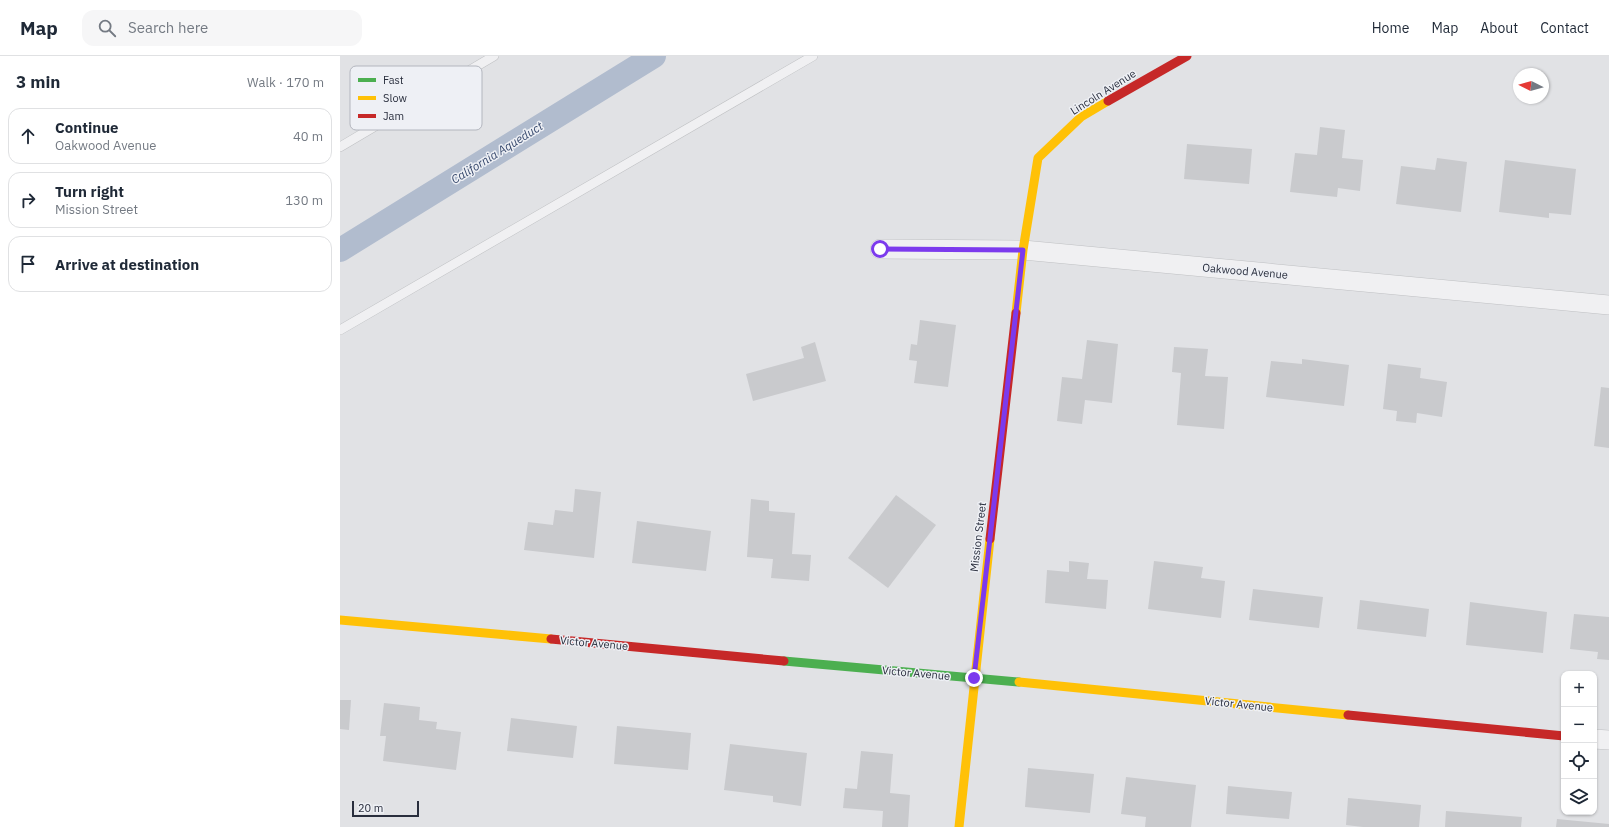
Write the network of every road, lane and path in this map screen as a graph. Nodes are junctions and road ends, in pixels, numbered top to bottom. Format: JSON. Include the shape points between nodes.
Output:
{"nodes":[{"id":1,"x":494,"y":56,"type":"edge"},
{"id":2,"x":813,"y":56,"type":"edge"},
{"id":3,"x":1186,"y":56,"type":"edge"},
{"id":4,"x":477,"y":66,"type":"edge"},
{"id":5,"x":370,"y":130,"type":"edge"},
{"id":6,"x":340,"y":148,"type":"edge"},
{"id":7,"x":880,"y":249,"type":"dead end"},
{"id":8,"x":1023,"y":250,"type":"junction"},
{"id":9,"x":1609,"y":305,"type":"edge"},
{"id":10,"x":340,"y":330,"type":"edge"},
{"id":11,"x":340,"y":620,"type":"edge"},
{"id":12,"x":974,"y":678,"type":"junction"},
{"id":13,"x":1561,"y":736,"type":"edge"},
{"id":14,"x":1597,"y":739,"type":"edge"},
{"id":15,"x":1609,"y":740,"type":"edge"},
{"id":16,"x":959,"y":827,"type":"edge"}],
"edges":[{"from":1,"to":4,"type":"lane"},
{"from":2,"to":10,"type":"lane"},
{"from":3,"to":8,"type":"street","name":"Lincoln Avenue","via":[[1081,117],[1038,158]]},
{"from":5,"to":6,"type":"lane"},
{"from":7,"to":8,"type":"street","name":"Oakwood Avenue"},
{"from":8,"to":9,"type":"street","name":"Oakwood Avenue"},
{"from":8,"to":12,"type":"street","name":"Mission Street"},
{"from":11,"to":12,"type":"street","name":"Victor Avenue"},
{"from":12,"to":13,"type":"street","name":"Victor Avenue"},
{"from":12,"to":16,"type":"street","name":"Mission Street"},
{"from":14,"to":15,"type":"street"}]}
